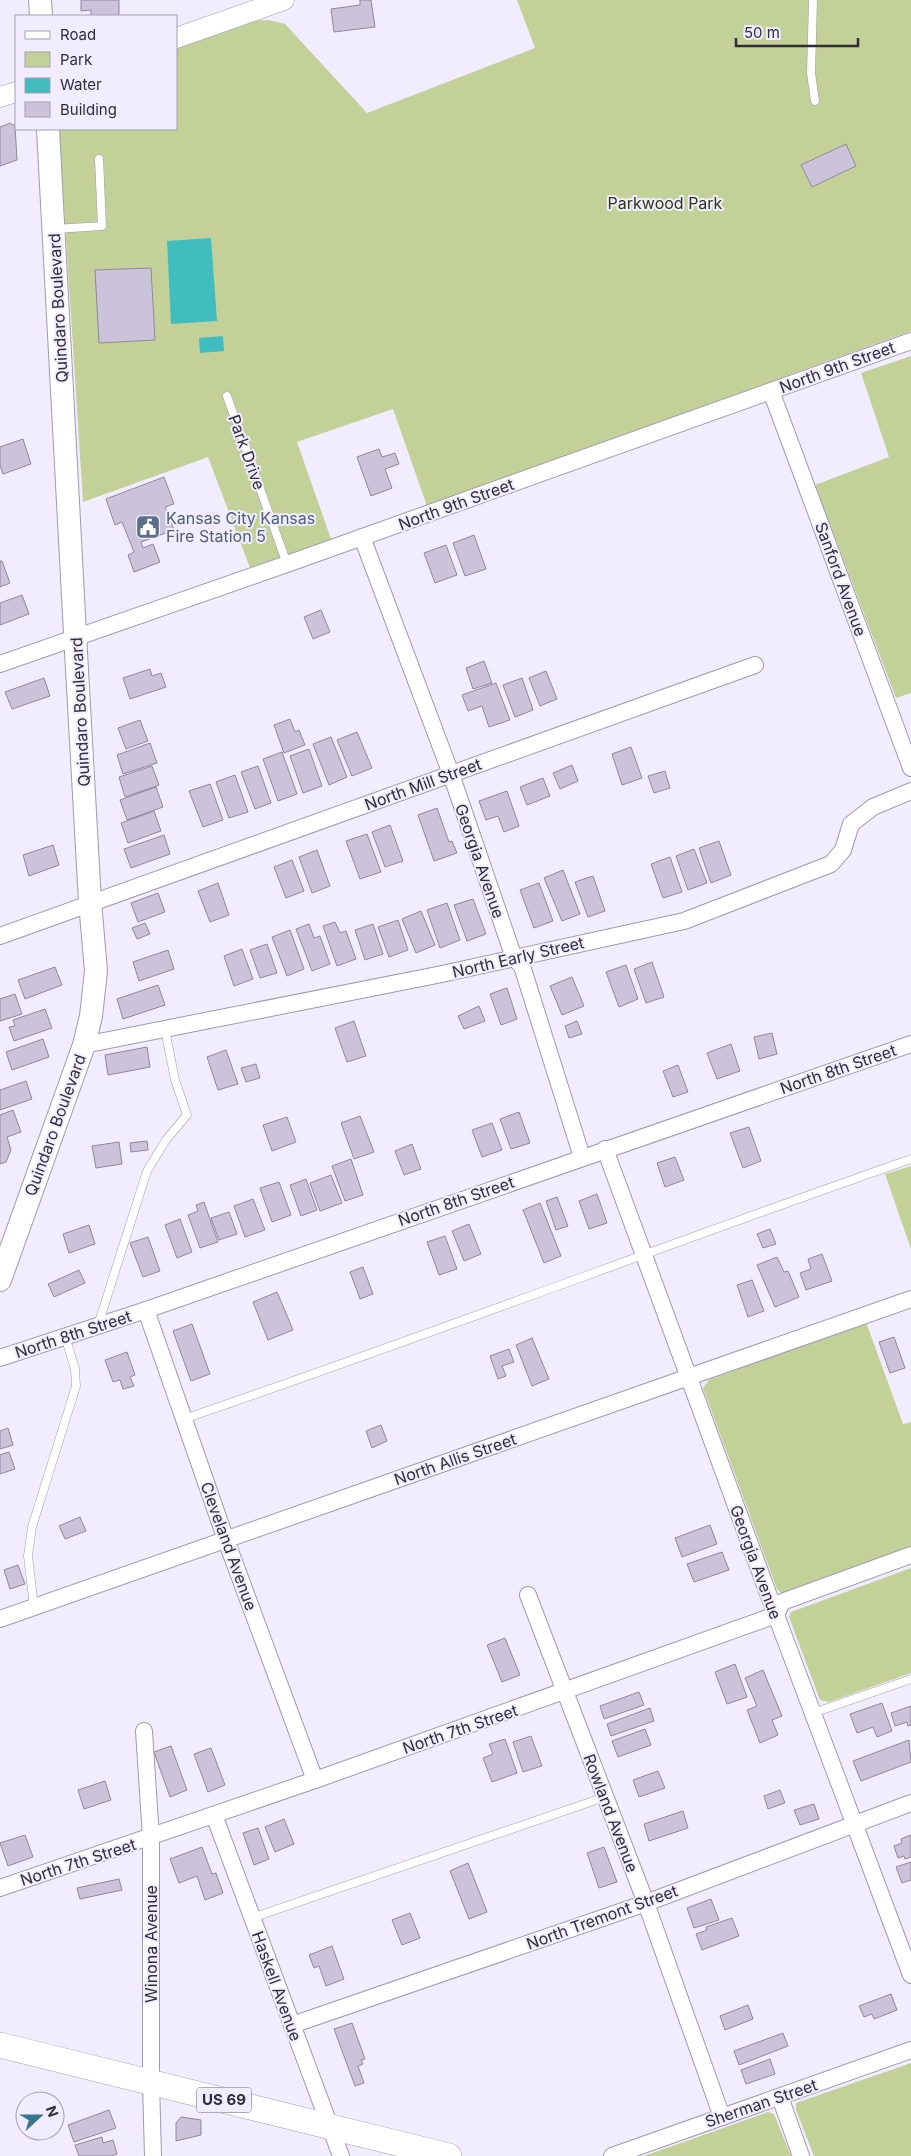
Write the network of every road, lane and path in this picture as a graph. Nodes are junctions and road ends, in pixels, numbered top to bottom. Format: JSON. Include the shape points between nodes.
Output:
{"nodes":[{"id":1,"x":40,"y":0,"type":"edge"},
{"id":2,"x":252,"y":0,"type":"edge"},
{"id":3,"x":284,"y":0,"type":"edge"},
{"id":4,"x":813,"y":0,"type":"edge"},
{"id":5,"x":41,"y":15,"type":"edge"},
{"id":6,"x":235,"y":18,"type":"junction"},
{"id":7,"x":178,"y":37,"type":"edge"},
{"id":8,"x":15,"y":92,"type":"edge"},
{"id":9,"x":0,"y":97,"type":"edge"},
{"id":10,"x":815,"y":101,"type":"dead end"},
{"id":11,"x":48,"y":130,"type":"edge"},
{"id":12,"x":99,"y":159,"type":"dead end"},
{"id":13,"x":54,"y":230,"type":"junction"},
{"id":14,"x":911,"y":341,"type":"edge"},
{"id":15,"x":771,"y":391,"type":"junction"},
{"id":16,"x":227,"y":396,"type":"dead end"},
{"id":17,"x":362,"y":537,"type":"junction"},
{"id":18,"x":287,"y":564,"type":"junction"},
{"id":19,"x":75,"y":638,"type":"junction"},
{"id":20,"x":0,"y":664,"type":"edge"},
{"id":21,"x":755,"y":666,"type":"dead end"},
{"id":22,"x":911,"y":768,"type":"edge"},
{"id":23,"x":450,"y":774,"type":"junction"},
{"id":24,"x":911,"y":791,"type":"edge"},
{"id":25,"x":90,"y":902,"type":"junction"},
{"id":26,"x":0,"y":936,"type":"edge"},
{"id":27,"x":514,"y":958,"type":"junction"},
{"id":28,"x":164,"y":1029,"type":"junction"},
{"id":29,"x":911,"y":1044,"type":"edge"},
{"id":30,"x":84,"y":1045,"type":"junction"},
{"id":31,"x":605,"y":1149,"type":"junction"},
{"id":32,"x":582,"y":1158,"type":"junction"},
{"id":33,"x":911,"y":1160,"type":"edge"},
{"id":34,"x":643,"y":1254,"type":"junction"},
{"id":35,"x":0,"y":1280,"type":"edge"},
{"id":36,"x":911,"y":1299,"type":"edge"},
{"id":37,"x":146,"y":1310,"type":"junction"},
{"id":38,"x":98,"y":1325,"type":"junction"},
{"id":39,"x":65,"y":1336,"type":"junction"},
{"id":40,"x":0,"y":1358,"type":"edge"},
{"id":41,"x":688,"y":1377,"type":"junction"},
{"id":42,"x":184,"y":1419,"type":"junction"},
{"id":43,"x":226,"y":1540,"type":"junction"},
{"id":44,"x":911,"y":1556,"type":"edge"},
{"id":45,"x":528,"y":1595,"type":"dead end"},
{"id":46,"x":34,"y":1607,"type":"junction"},
{"id":47,"x":776,"y":1615,"type":"junction"},
{"id":48,"x":0,"y":1619,"type":"edge"},
{"id":49,"x":911,"y":1679,"type":"edge"},
{"id":50,"x":565,"y":1692,"type":"junction"},
{"id":51,"x":813,"y":1713,"type":"junction"},
{"id":52,"x":144,"y":1731,"type":"dead end"},
{"id":53,"x":315,"y":1780,"type":"junction"},
{"id":54,"x":605,"y":1797,"type":"junction"},
{"id":55,"x":911,"y":1803,"type":"edge"},
{"id":56,"x":214,"y":1815,"type":"junction"},
{"id":57,"x":855,"y":1824,"type":"junction"},
{"id":58,"x":151,"y":1838,"type":"junction"},
{"id":59,"x":0,"y":1888,"type":"edge"},
{"id":60,"x":646,"y":1903,"type":"junction"},
{"id":61,"x":252,"y":1918,"type":"junction"},
{"id":62,"x":911,"y":1975,"type":"edge"},
{"id":63,"x":292,"y":2026,"type":"junction"},
{"id":64,"x":0,"y":2045,"type":"edge"},
{"id":65,"x":911,"y":2050,"type":"edge"},
{"id":66,"x":151,"y":2083,"type":"junction"},
{"id":67,"x":780,"y":2097,"type":"junction"},
{"id":68,"x":722,"y":2117,"type":"junction"},
{"id":69,"x":330,"y":2126,"type":"junction"},
{"id":70,"x":153,"y":2156,"type":"edge"},
{"id":71,"x":341,"y":2156,"type":"edge"},
{"id":72,"x":449,"y":2156,"type":"edge"},
{"id":73,"x":612,"y":2156,"type":"edge"},
{"id":74,"x":801,"y":2156,"type":"edge"}],
"edges":[{"from":1,"to":5,"type":"main road"},
{"from":2,"to":6,"type":"street"},
{"from":3,"to":6,"type":"street"},
{"from":4,"to":10,"type":"lane","via":[[811,73]]},
{"from":6,"to":7,"type":"street"},
{"from":8,"to":9,"type":"street"},
{"from":11,"to":13,"type":"main road","name":"Quindaro Boulevard"},
{"from":12,"to":13,"type":"lane","via":[[102,226]]},
{"from":13,"to":19,"type":"main road","name":"Quindaro Boulevard"},
{"from":14,"to":15,"type":"street","name":"North 9th Street"},
{"from":15,"to":17,"type":"street","name":"North 9th Street"},
{"from":15,"to":22,"type":"street","name":"Sanford Avenue"},
{"from":16,"to":18,"type":"lane","name":"Park Drive"},
{"from":17,"to":18,"type":"street","name":"North 9th Street"},
{"from":17,"to":23,"type":"street","name":"Georgia Avenue"},
{"from":18,"to":19,"type":"street","name":"North 9th Street"},
{"from":19,"to":20,"type":"street","name":"North 9th Street"},
{"from":19,"to":25,"type":"main road","name":"Quindaro Boulevard"},
{"from":21,"to":23,"type":"street","name":"North Mill Street"},
{"from":23,"to":25,"type":"street","name":"North Mill Street"},
{"from":23,"to":27,"type":"street","name":"Georgia Avenue"},
{"from":24,"to":27,"type":"street","name":"North Early Street","via":[[873,807],[851,824],[842,850],[830,864],[684,921]]},
{"from":25,"to":26,"type":"street","name":"North Mill Street"},
{"from":25,"to":30,"type":"main road","name":"Quindaro Boulevard","via":[[96,971]]},
{"from":27,"to":28,"type":"street","name":"North Early Street"},
{"from":27,"to":32,"type":"street","name":"Georgia Avenue","via":[[522,966]]},
{"from":28,"to":30,"type":"street","name":"North Early Street"},
{"from":28,"to":38,"type":"lane","via":[[175,1080],[187,1115],[166,1140],[147,1171]]},
{"from":29,"to":31,"type":"street","name":"North 8th Street"},
{"from":30,"to":35,"type":"main road","name":"Quindaro Boulevard"},
{"from":31,"to":32,"type":"street","name":"North 8th Street"},
{"from":31,"to":34,"type":"street","name":"Georgia Avenue"},
{"from":32,"to":37,"type":"street","name":"North 8th Street"},
{"from":33,"to":34,"type":"lane"},
{"from":34,"to":41,"type":"street","name":"Georgia Avenue"},
{"from":34,"to":42,"type":"lane"},
{"from":36,"to":41,"type":"street","name":"North Allis Street"},
{"from":37,"to":38,"type":"street","name":"North 8th Street"},
{"from":37,"to":42,"type":"street","name":"Cleveland Avenue"},
{"from":38,"to":39,"type":"street","name":"North 8th Street"},
{"from":39,"to":40,"type":"street","name":"North 8th Street"},
{"from":39,"to":46,"type":"lane","via":[[75,1369],[76,1386],[32,1527],[28,1556]]},
{"from":41,"to":43,"type":"street","name":"North Allis Street"},
{"from":41,"to":47,"type":"street","name":"Georgia Avenue"},
{"from":42,"to":43,"type":"street","name":"Cleveland Avenue"},
{"from":43,"to":46,"type":"street","name":"North Allis Street"},
{"from":43,"to":53,"type":"street","name":"Cleveland Avenue"},
{"from":44,"to":47,"type":"street","name":"North 7th Street","via":[[782,1602]]},
{"from":45,"to":50,"type":"street","name":"Rowland Avenue"},
{"from":46,"to":48,"type":"street","name":"North Allis Street"},
{"from":47,"to":50,"type":"street","name":"North 7th Street"},
{"from":47,"to":51,"type":"street","name":"Georgia Avenue"},
{"from":49,"to":51,"type":"lane"},
{"from":50,"to":53,"type":"street","name":"North 7th Street"},
{"from":50,"to":54,"type":"street","name":"Rowland Avenue"},
{"from":51,"to":57,"type":"street","name":"Georgia Avenue"},
{"from":52,"to":58,"type":"street","name":"Winona Avenue"},
{"from":53,"to":56,"type":"street","name":"North 7th Street"},
{"from":54,"to":60,"type":"street","name":"Rowland Avenue"},
{"from":54,"to":61,"type":"lane"},
{"from":55,"to":57,"type":"street","name":"North Tremont Street"},
{"from":56,"to":58,"type":"street","name":"North 7th Street"},
{"from":56,"to":61,"type":"street","name":"Haskell Avenue"},
{"from":57,"to":60,"type":"street","name":"North Tremont Street"},
{"from":57,"to":62,"type":"street","name":"Georgia Avenue"},
{"from":58,"to":59,"type":"street","name":"North 7th Street"},
{"from":58,"to":66,"type":"street","name":"Winona Avenue"},
{"from":60,"to":63,"type":"street","name":"North Tremont Street"},
{"from":60,"to":68,"type":"street","name":"Rowland Avenue"},
{"from":61,"to":63,"type":"street","name":"Haskell Avenue"},
{"from":63,"to":69,"type":"street","name":"Haskell Avenue"},
{"from":64,"to":66,"type":"main road","number":"US 69"},
{"from":65,"to":67,"type":"street","name":"Sherman Street"},
{"from":66,"to":69,"type":"main road","number":"US 69"},
{"from":66,"to":70,"type":"street","name":"Winona Avenue"},
{"from":67,"to":68,"type":"street","name":"Sherman Street"},
{"from":67,"to":74,"type":"street"},
{"from":68,"to":73,"type":"street","name":"Sherman Street"},
{"from":69,"to":71,"type":"street","name":"Haskell Avenue"},
{"from":69,"to":72,"type":"main road","number":"US 69"}]}
